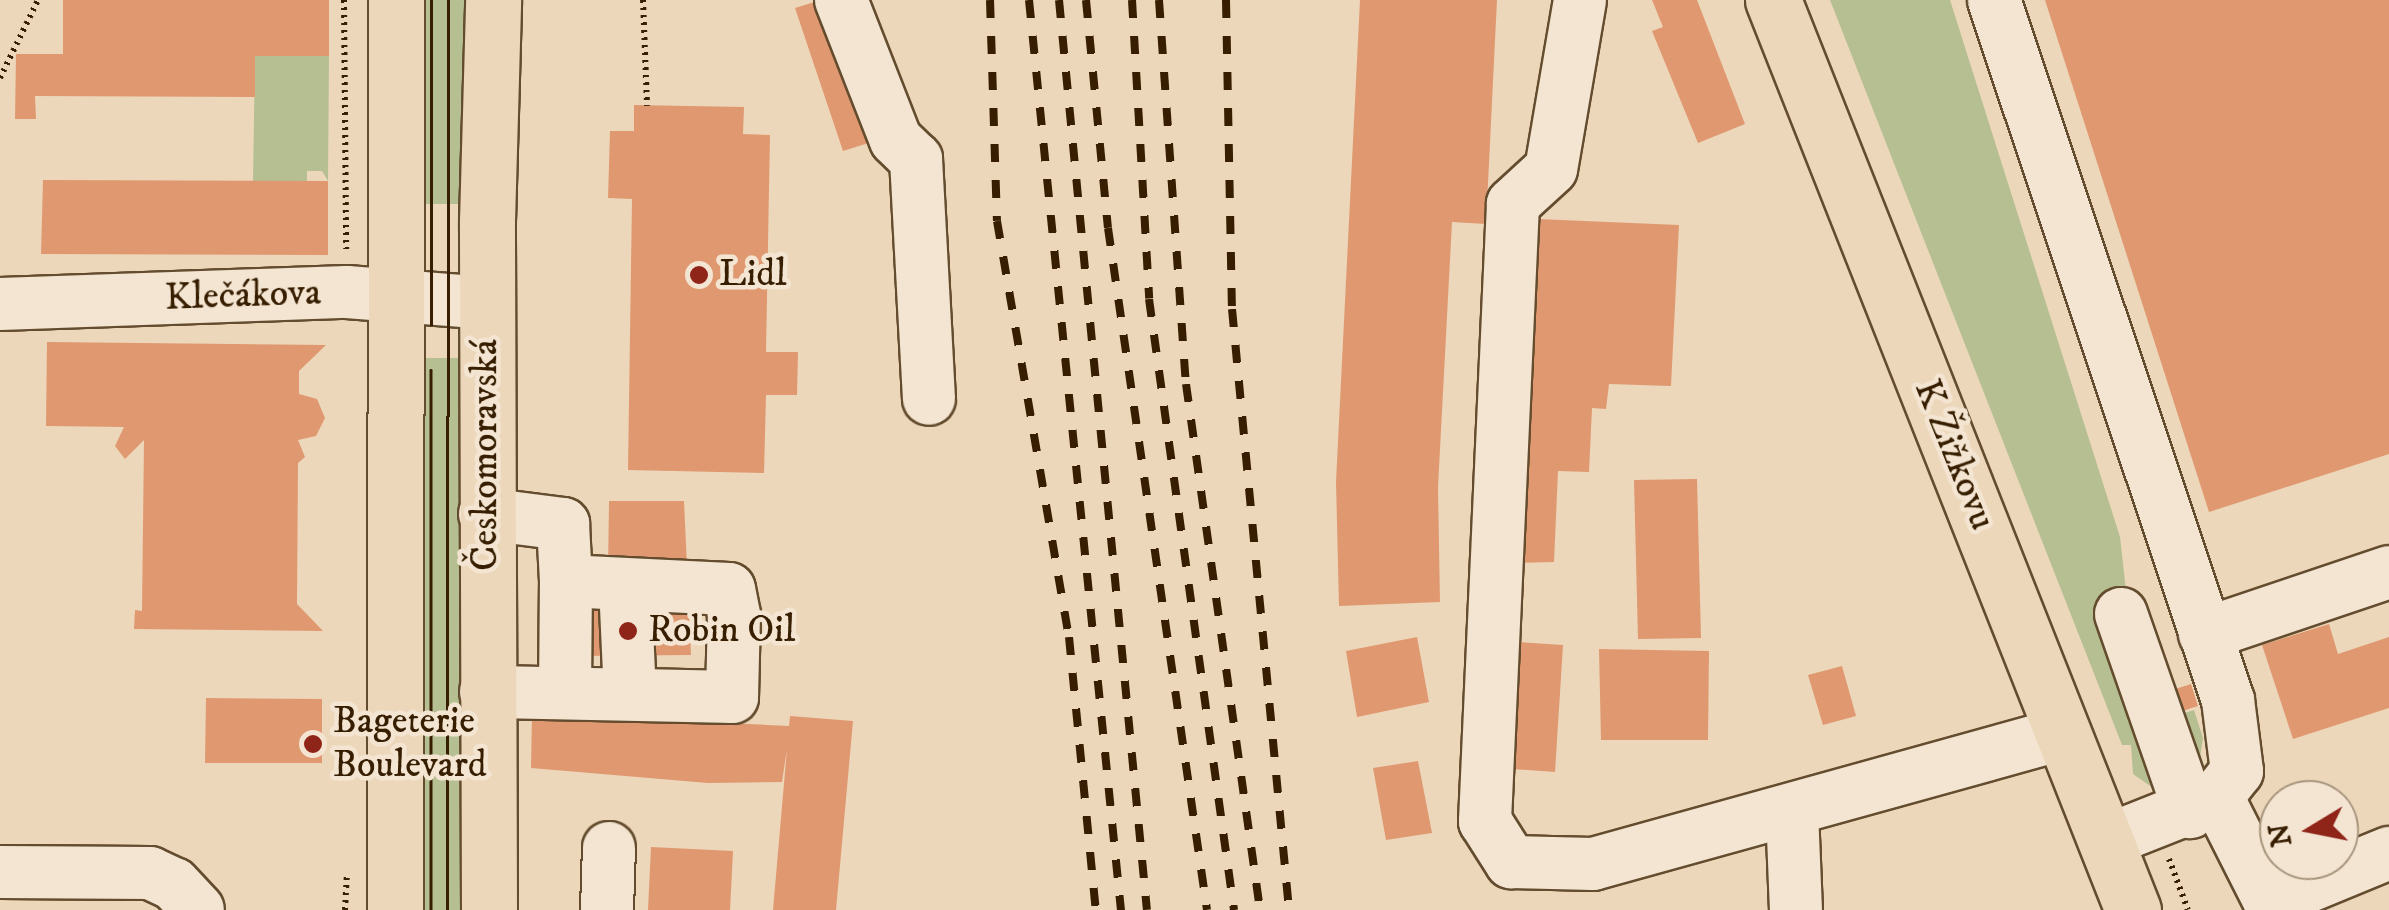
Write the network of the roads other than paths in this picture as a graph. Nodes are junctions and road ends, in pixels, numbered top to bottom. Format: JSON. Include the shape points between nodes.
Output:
{"nodes":[{"id":1,"x":396,"y":0,"type":"edge"},
{"id":2,"x":493,"y":0,"type":"edge"},
{"id":3,"x":842,"y":0,"type":"edge"},
{"id":4,"x":1580,"y":0,"type":"edge"},
{"id":5,"x":1773,"y":0,"type":"edge"},
{"id":6,"x":1994,"y":0,"type":"edge"},
{"id":7,"x":370,"y":294,"type":"junction"},
{"id":8,"x":486,"y":303,"type":"junction"},
{"id":9,"x":0,"y":304,"type":"edge"},
{"id":10,"x":929,"y":399,"type":"dead end"},
{"id":11,"x":486,"y":514,"type":"junction"},
{"id":12,"x":2389,"y":572,"type":"edge"},
{"id":13,"x":566,"y":581,"type":"junction"},
{"id":14,"x":625,"y":584,"type":"junction"},
{"id":15,"x":2120,"y":614,"type":"dead end"},
{"id":16,"x":2206,"y":634,"type":"junction"},
{"id":17,"x":486,"y":692,"type":"junction"},
{"id":18,"x":565,"y":693,"type":"junction"},
{"id":19,"x":630,"y":694,"type":"junction"},
{"id":20,"x":2064,"y":732,"type":"junction"},
{"id":21,"x":2203,"y":805,"type":"junction"},
{"id":22,"x":1792,"y":811,"type":"junction"},
{"id":23,"x":2106,"y":841,"type":"junction"},
{"id":24,"x":609,"y":848,"type":"dead end"},
{"id":25,"x":2389,"y":853,"type":"edge"},
{"id":26,"x":0,"y":872,"type":"edge"},
{"id":27,"x":2158,"y":904,"type":"edge"},
{"id":28,"x":198,"y":910,"type":"edge"},
{"id":29,"x":394,"y":910,"type":"edge"},
{"id":30,"x":489,"y":910,"type":"edge"},
{"id":31,"x":607,"y":910,"type":"edge"},
{"id":32,"x":1796,"y":910,"type":"edge"}],
"edges":[{"from":1,"to":7,"type":"main road"},
{"from":2,"to":8,"type":"main road","name":"Českomoravská"},
{"from":3,"to":10,"type":"street","via":[[896,140],[916,159]]},
{"from":4,"to":22,"type":"street","via":[[1550,168],[1512,204],[1485,822],[1511,862],[1593,864]]},
{"from":5,"to":20,"type":"main road","name":"K Žižkovu"},
{"from":6,"to":16,"type":"street"},
{"from":7,"to":8,"type":"street","name":"Klečákova"},
{"from":7,"to":9,"type":"street","name":"Klečákova"},
{"from":7,"to":29,"type":"main road"},
{"from":8,"to":11,"type":"main road","name":"Českomoravská"},
{"from":11,"to":13,"type":"street","via":[[563,524]]},
{"from":11,"to":17,"type":"main road","name":"Českomoravská"},
{"from":12,"to":16,"type":"street"},
{"from":13,"to":14,"type":"street"},
{"from":13,"to":18,"type":"street"},
{"from":14,"to":19,"type":"street"},
{"from":14,"to":19,"type":"street","via":[[729,589],[734,616],[732,697]]},
{"from":15,"to":21,"type":"street"},
{"from":16,"to":21,"type":"street","via":[[2228,700],[2237,772]]},
{"from":17,"to":18,"type":"street"},
{"from":17,"to":30,"type":"main road","name":"Českomoravská"},
{"from":18,"to":19,"type":"street"},
{"from":20,"to":22,"type":"street"},
{"from":20,"to":23,"type":"main road","name":"K Žižkovu"},
{"from":21,"to":23,"type":"street"},
{"from":21,"to":25,"type":"street","via":[[2270,902]]},
{"from":22,"to":32,"type":"street"},
{"from":23,"to":27,"type":"main road","name":"K Žižkovu"},
{"from":24,"to":31,"type":"street"},
{"from":26,"to":28,"type":"street","via":[[150,873],[174,884]]}]}
